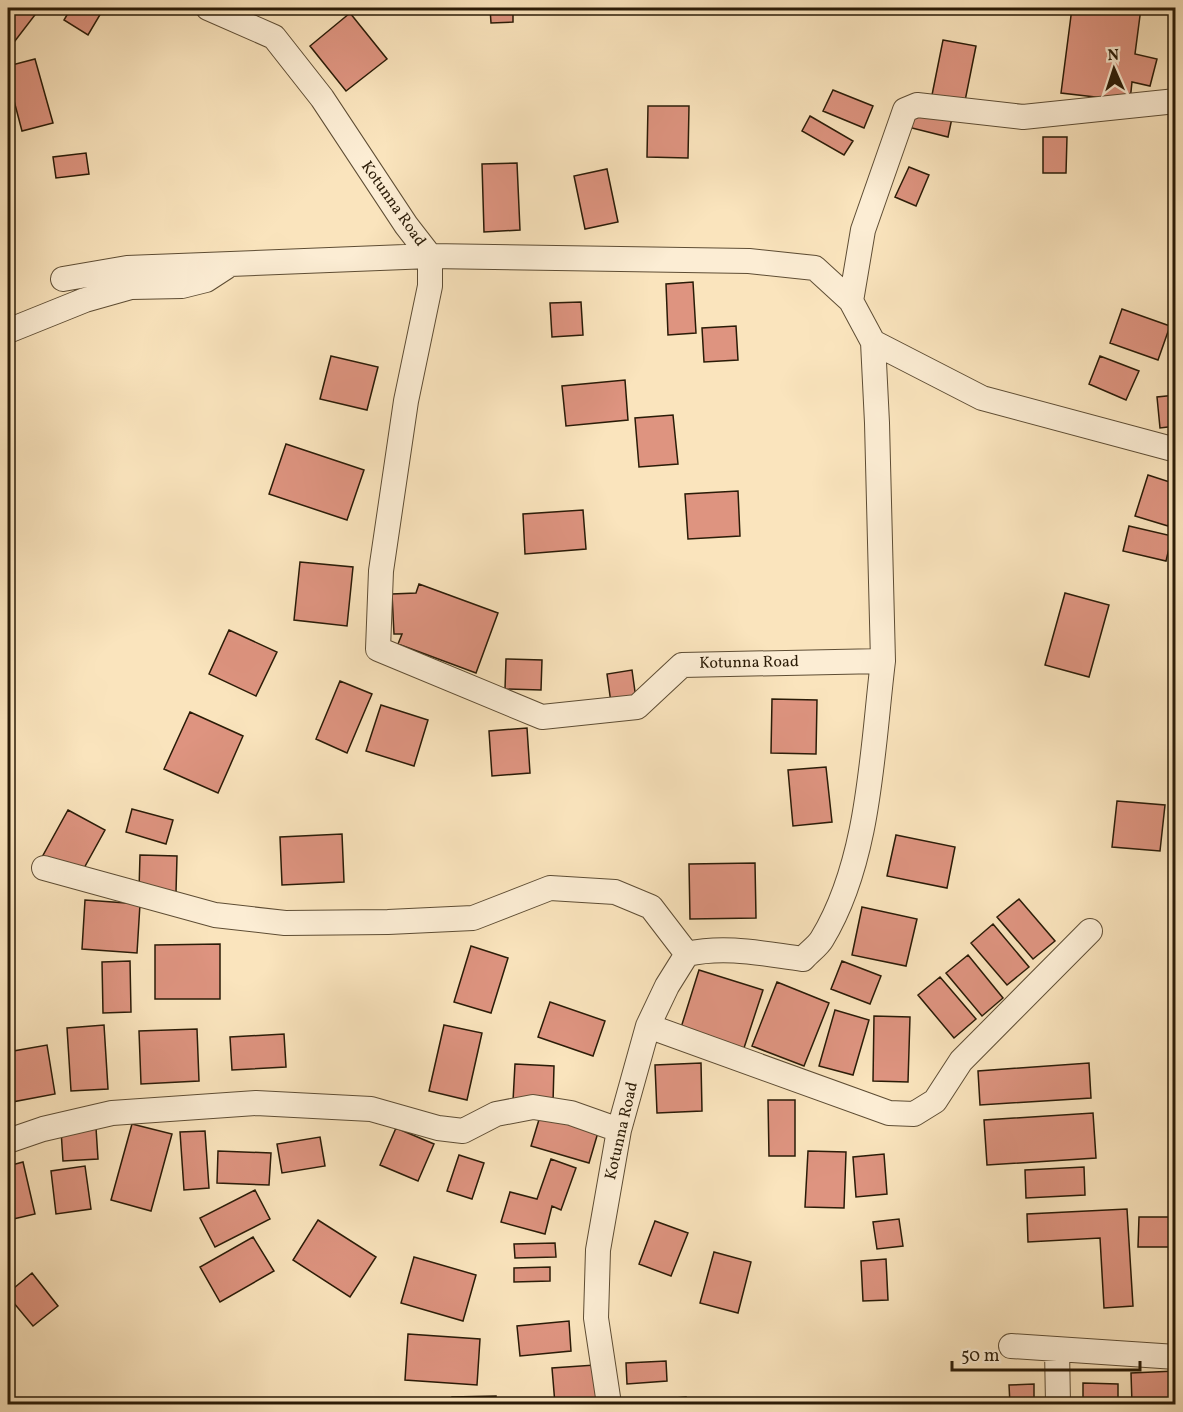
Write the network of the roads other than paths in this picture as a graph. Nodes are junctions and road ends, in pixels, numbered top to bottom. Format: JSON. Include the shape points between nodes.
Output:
{"nodes":[{"id":1,"x":208,"y":8,"type":"edge"},
{"id":2,"x":1176,"y":102,"type":"edge"},
{"id":3,"x":430,"y":256,"type":"junction"},
{"id":4,"x":228,"y":265,"type":"junction"},
{"id":5,"x":63,"y":279,"type":"dead end"},
{"id":6,"x":851,"y":301,"type":"junction"},
{"id":7,"x":8,"y":332,"type":"edge"},
{"id":8,"x":873,"y":342,"type":"junction"},
{"id":9,"x":1176,"y":450,"type":"edge"},
{"id":10,"x":883,"y":661,"type":"junction"},
{"id":11,"x":44,"y":868,"type":"dead end"},
{"id":12,"x":1090,"y":931,"type":"dead end"},
{"id":13,"x":687,"y":954,"type":"junction"},
{"id":14,"x":648,"y":1026,"type":"junction"},
{"id":15,"x":619,"y":1130,"type":"junction"},
{"id":16,"x":8,"y":1141,"type":"edge"},
{"id":17,"x":1011,"y":1346,"type":"dead end"},
{"id":18,"x":1057,"y":1349,"type":"junction"},
{"id":19,"x":1176,"y":1357,"type":"edge"},
{"id":20,"x":609,"y":1404,"type":"edge"},
{"id":21,"x":1058,"y":1404,"type":"edge"}],
"edges":[{"from":1,"to":3,"type":"street","name":"Kotunna Road","via":[[274,37],[322,98]]},
{"from":2,"to":6,"type":"street","via":[[1023,117],[917,105],[905,110],[863,230]]},
{"from":3,"to":4,"type":"street"},
{"from":3,"to":6,"type":"street","via":[[749,261],[815,268]]},
{"from":3,"to":10,"type":"street","name":"Kotunna Road","via":[[430,286],[406,401],[381,571],[378,649],[542,717],[637,707],[682,665]]},
{"from":4,"to":5,"type":"street","via":[[127,268]]},
{"from":4,"to":7,"type":"street","via":[[206,280],[182,286],[131,287],[85,300]]},
{"from":6,"to":8,"type":"street"},
{"from":8,"to":9,"type":"street","via":[[982,398]]},
{"from":8,"to":10,"type":"street"},
{"from":10,"to":13,"type":"street","via":[[863,826],[849,881],[822,940],[803,958],[707,949]]},
{"from":11,"to":13,"type":"street","via":[[214,915],[285,923],[473,918],[550,888],[615,892],[651,907]]},
{"from":12,"to":14,"type":"street","via":[[961,1061],[935,1101],[914,1114],[889,1113]]},
{"from":13,"to":14,"type":"street","name":"Kotunna Road"},
{"from":14,"to":15,"type":"street","name":"Kotunna Road"},
{"from":15,"to":16,"type":"street","via":[[571,1113],[533,1107],[496,1114],[463,1131],[371,1109],[256,1103],[112,1113]]},
{"from":15,"to":20,"type":"street","name":"Kotunna Road","via":[[598,1250],[596,1318]]},
{"from":17,"to":18,"type":"street"},
{"from":18,"to":19,"type":"street"},
{"from":18,"to":21,"type":"street"}]}
